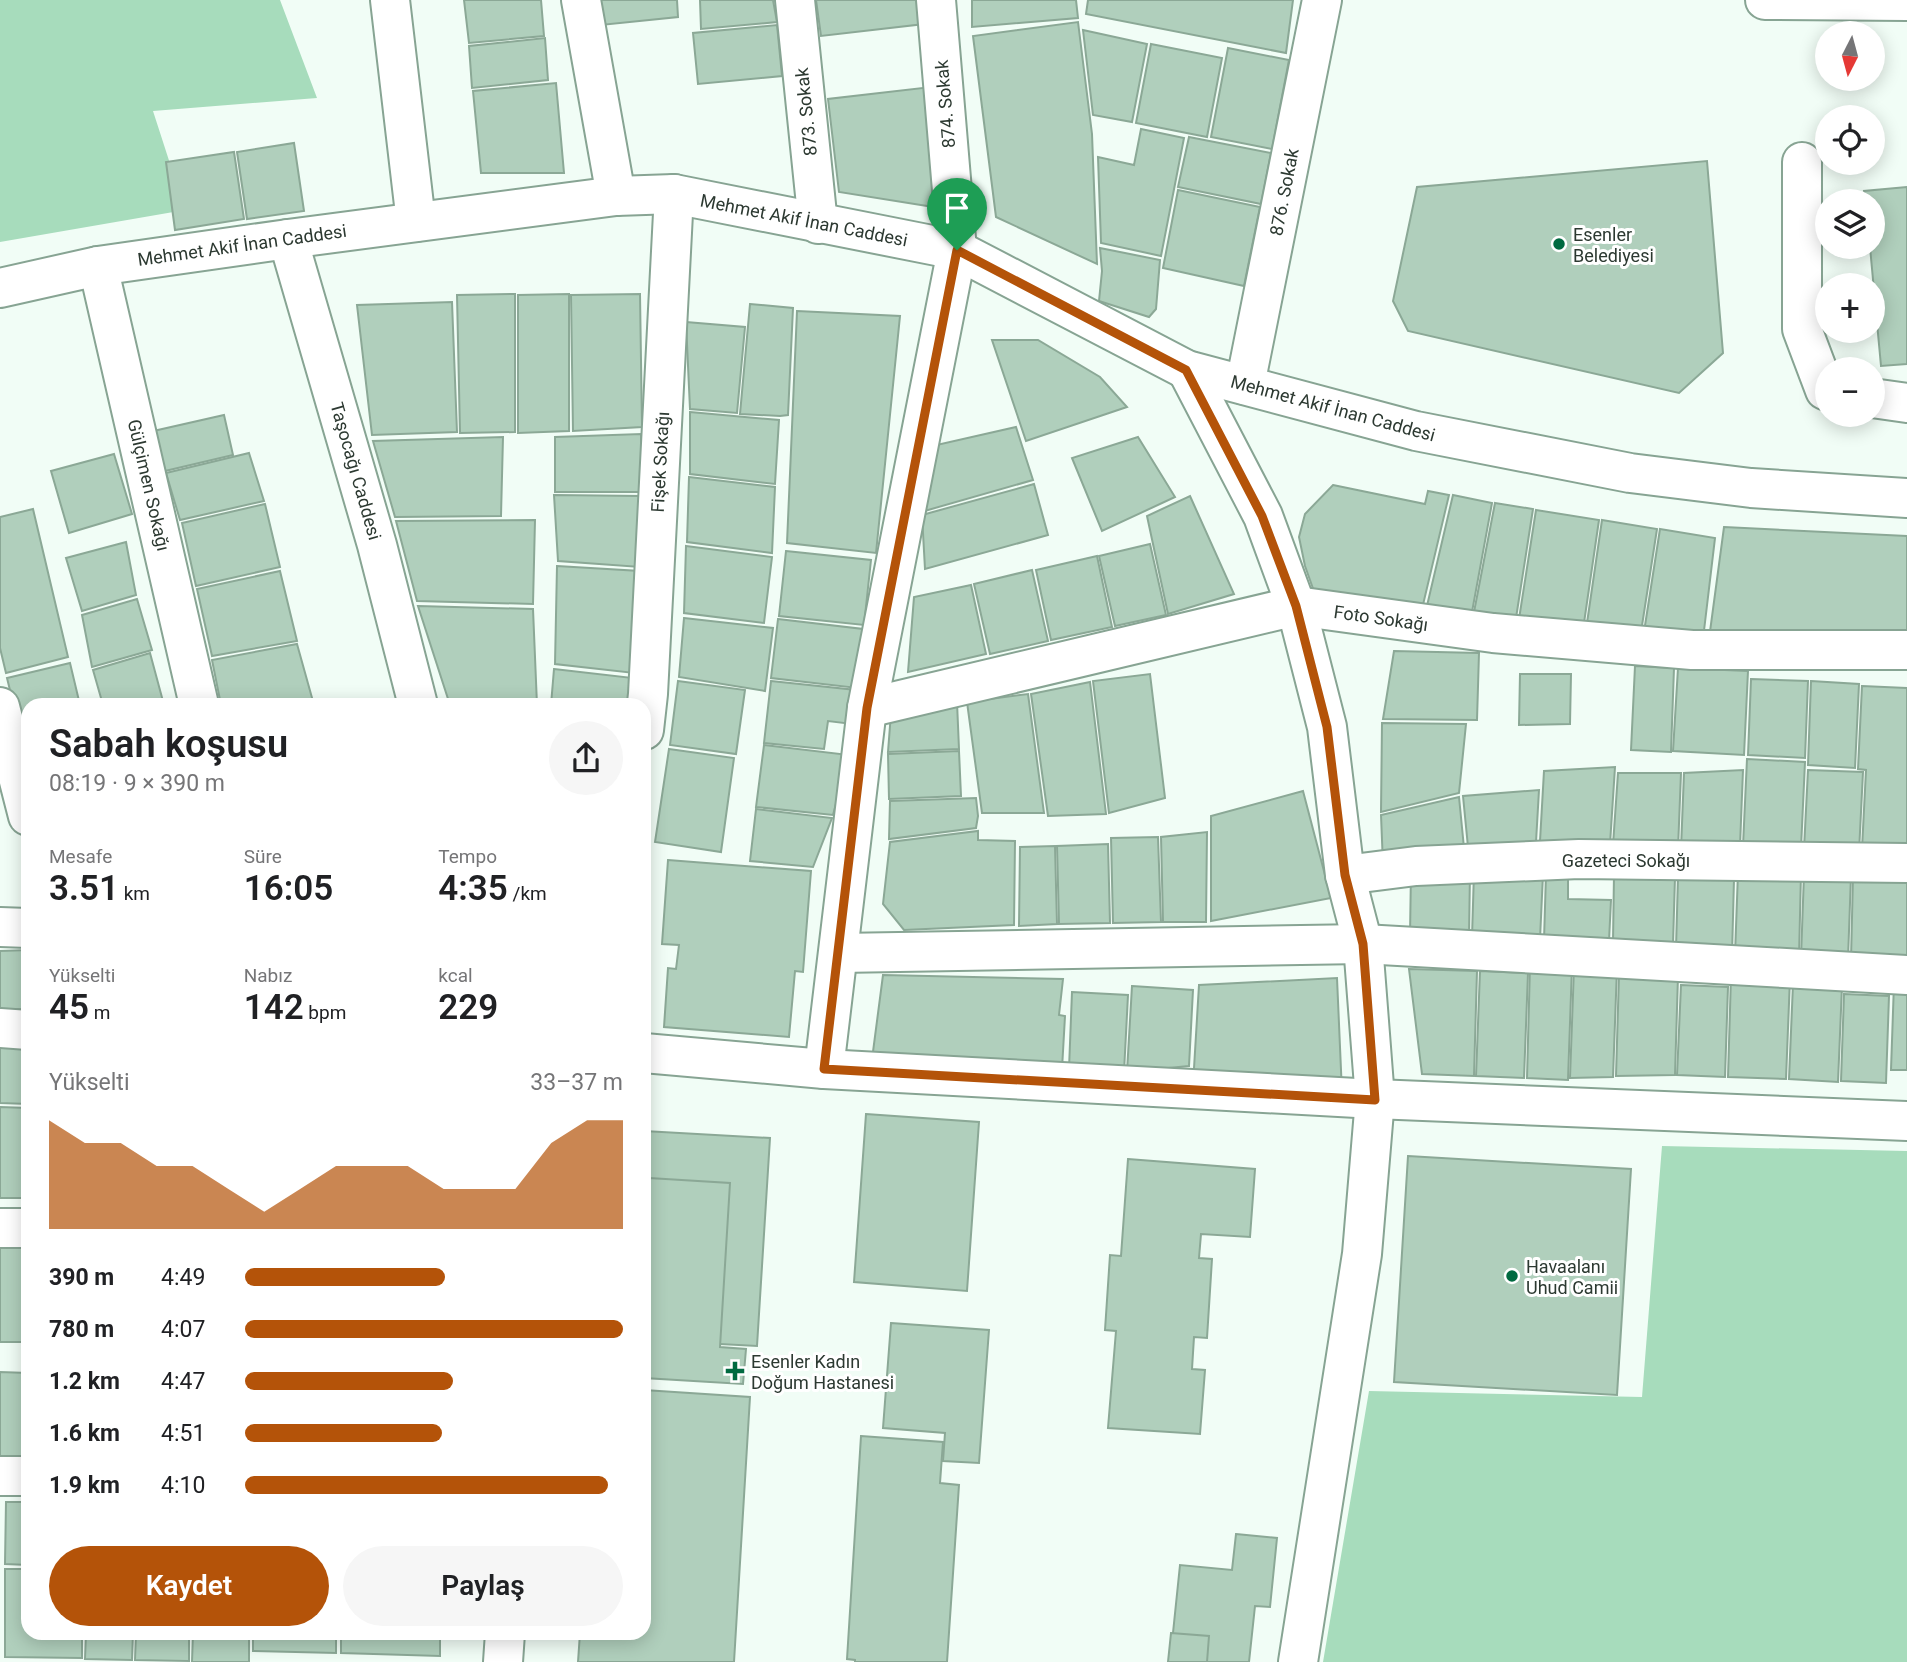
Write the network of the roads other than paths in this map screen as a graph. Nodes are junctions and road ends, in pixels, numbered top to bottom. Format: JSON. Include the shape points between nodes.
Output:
{"nodes":[{"id":1,"x":390,"y":0,"type":"edge"},
{"id":2,"x":581,"y":0,"type":"edge"},
{"id":3,"x":795,"y":0,"type":"edge"},
{"id":4,"x":936,"y":0,"type":"edge"},
{"id":5,"x":1322,"y":0,"type":"edge"},
{"id":6,"x":1765,"y":0,"type":"edge"},
{"id":7,"x":1907,"y":1,"type":"edge"},
{"id":8,"x":1802,"y":162,"type":"dead end"},
{"id":9,"x":674,"y":194,"type":"junction"},
{"id":10,"x":616,"y":195,"type":"junction"},
{"id":11,"x":416,"y":222,"type":"junction"},
{"id":12,"x":818,"y":224,"type":"junction"},
{"id":13,"x":288,"y":239,"type":"junction"},
{"id":14,"x":957,"y":250,"type":"junction"},
{"id":15,"x":98,"y":266,"type":"junction"},
{"id":16,"x":0,"y":288,"type":"edge"},
{"id":17,"x":1815,"y":363,"type":"edge"},
{"id":18,"x":1186,"y":370,"type":"junction"},
{"id":19,"x":1245,"y":385,"type":"junction"},
{"id":20,"x":1885,"y":400,"type":"edge"},
{"id":21,"x":1907,"y":403,"type":"edge"},
{"id":22,"x":1907,"y":498,"type":"edge"},
{"id":23,"x":1296,"y":606,"type":"junction"},
{"id":24,"x":1907,"y":650,"type":"edge"},
{"id":25,"x":197,"y":698,"type":"edge"},
{"id":26,"x":416,"y":698,"type":"edge"},
{"id":27,"x":648,"y":698,"type":"edge"},
{"id":28,"x":0,"y":707,"type":"edge"},
{"id":29,"x":867,"y":708,"type":"junction"},
{"id":30,"x":21,"y":790,"type":"edge"},
{"id":31,"x":1907,"y":863,"type":"edge"},
{"id":32,"x":1345,"y":875,"type":"junction"},
{"id":33,"x":0,"y":927,"type":"edge"},
{"id":34,"x":21,"y":928,"type":"edge"},
{"id":35,"x":1363,"y":944,"type":"junction"},
{"id":36,"x":839,"y":953,"type":"junction"},
{"id":37,"x":1907,"y":975,"type":"edge"},
{"id":38,"x":0,"y":1028,"type":"edge"},
{"id":39,"x":21,"y":1030,"type":"edge"},
{"id":40,"x":651,"y":1054,"type":"edge"},
{"id":41,"x":824,"y":1069,"type":"junction"},
{"id":42,"x":1375,"y":1100,"type":"junction"},
{"id":43,"x":1907,"y":1121,"type":"edge"},
{"id":44,"x":0,"y":1228,"type":"edge"},
{"id":45,"x":21,"y":1228,"type":"edge"},
{"id":46,"x":0,"y":1476,"type":"edge"},
{"id":47,"x":21,"y":1476,"type":"edge"},
{"id":48,"x":505,"y":1640,"type":"edge"},
{"id":49,"x":503,"y":1662,"type":"edge"},
{"id":50,"x":1298,"y":1662,"type":"edge"}],
"edges":[{"from":1,"to":11,"type":"street"},
{"from":2,"to":10,"type":"street"},
{"from":3,"to":12,"type":"street","name":"873. Sokak"},
{"from":4,"to":14,"type":"street","name":"874. Sokak"},
{"from":5,"to":19,"type":"street","name":"876. Sokak"},
{"from":6,"to":7,"type":"street"},
{"from":8,"to":17,"type":"street","via":[[1802,329]]},
{"from":9,"to":10,"type":"street","name":"Mehmet Akif İnan Caddesi"},
{"from":9,"to":12,"type":"street","name":"Mehmet Akif İnan Caddesi"},
{"from":9,"to":27,"type":"street","name":"Fişek Sokağı"},
{"from":10,"to":11,"type":"street","name":"Mehmet Akif İnan Caddesi"},
{"from":11,"to":13,"type":"street","name":"Mehmet Akif İnan Caddesi"},
{"from":12,"to":14,"type":"street","name":"Mehmet Akif İnan Caddesi"},
{"from":13,"to":15,"type":"street","name":"Mehmet Akif İnan Caddesi"},
{"from":13,"to":26,"type":"street","name":"Taşocağı Caddesi"},
{"from":14,"to":18,"type":"street","name":"Mehmet Akif İnan Caddesi"},
{"from":14,"to":29,"type":"street","name":"874. Sokak"},
{"from":15,"to":16,"type":"street","name":"Mehmet Akif İnan Caddesi"},
{"from":15,"to":25,"type":"street","name":"Gülçimen Sokağı"},
{"from":18,"to":19,"type":"street","name":"Mehmet Akif İnan Caddesi"},
{"from":18,"to":23,"type":"street","via":[[1262,516]]},
{"from":19,"to":22,"type":"street","name":"Mehmet Akif İnan Caddesi","via":[[1416,431],[1630,473],[1751,488]]},
{"from":20,"to":21,"type":"street"},
{"from":23,"to":24,"type":"street","name":"Foto Sokağı","via":[[1493,633],[1692,650]]},
{"from":23,"to":29,"type":"street","name":"Foto Sokağı"},
{"from":23,"to":32,"type":"street","via":[[1327,727]]},
{"from":28,"to":30,"type":"street"},
{"from":29,"to":36,"type":"street","name":"874. Sokak"},
{"from":31,"to":32,"type":"street","name":"Gazeteci Sokağı","via":[[1579,859],[1416,866]]},
{"from":32,"to":35,"type":"street"},
{"from":33,"to":34,"type":"street"},
{"from":35,"to":36,"type":"street"},
{"from":35,"to":37,"type":"street"},
{"from":35,"to":42,"type":"street"},
{"from":36,"to":41,"type":"street","name":"874. Sokak"},
{"from":38,"to":39,"type":"street"},
{"from":40,"to":41,"type":"street"},
{"from":41,"to":42,"type":"street"},
{"from":42,"to":43,"type":"street"},
{"from":42,"to":50,"type":"street","via":[[1362,1254]]},
{"from":44,"to":45,"type":"street"},
{"from":46,"to":47,"type":"street"},
{"from":48,"to":49,"type":"street"}]}
